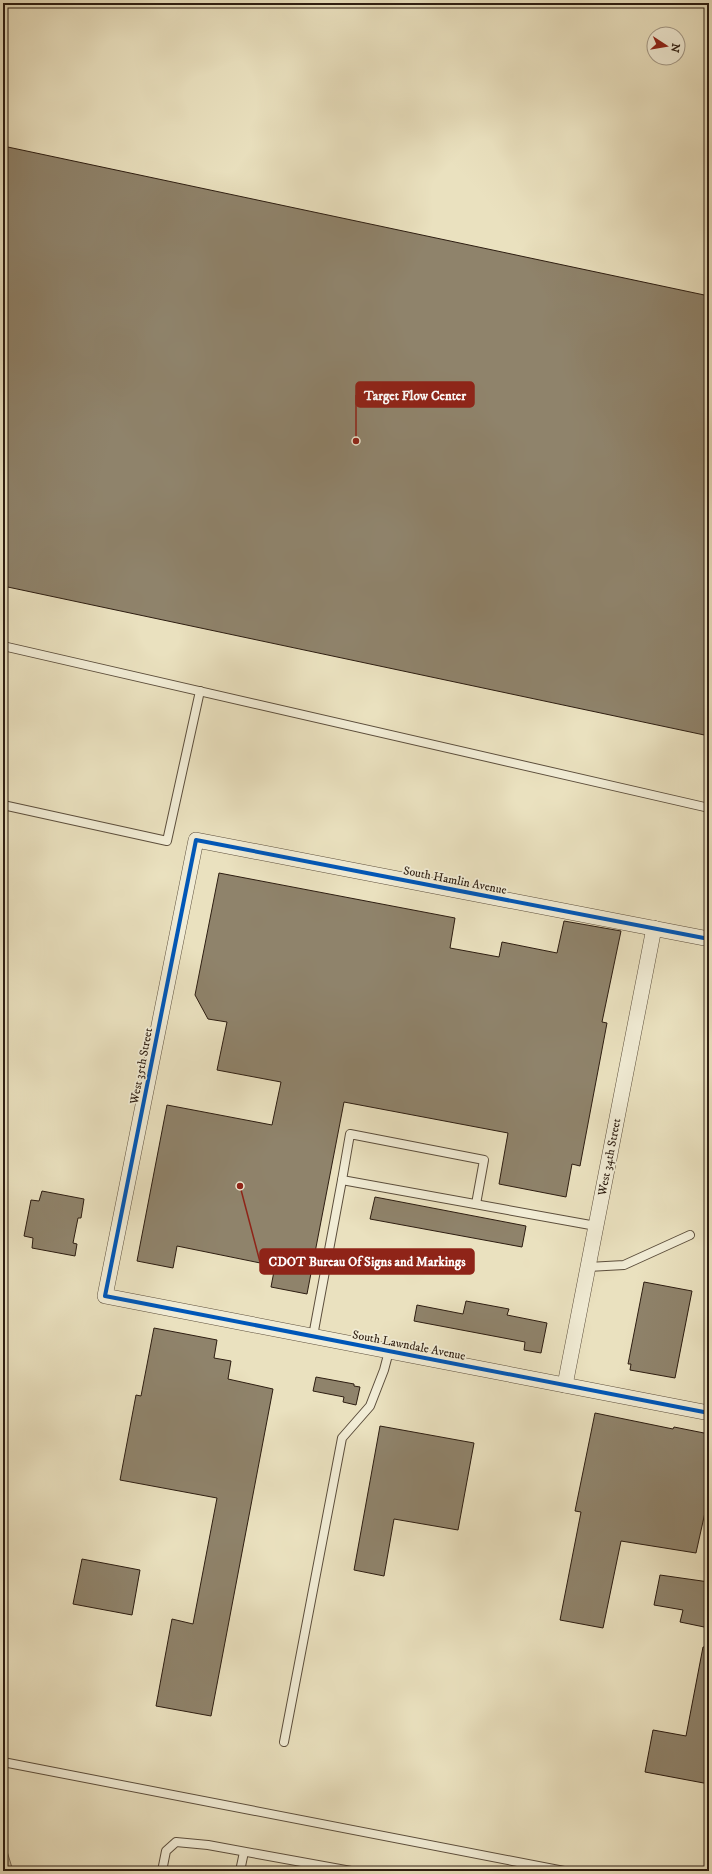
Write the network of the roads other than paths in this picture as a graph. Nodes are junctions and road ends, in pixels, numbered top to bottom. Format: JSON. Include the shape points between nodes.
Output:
{"nodes":[{"id":1,"x":3,"y":646,"type":"edge"},
{"id":2,"x":200,"y":691,"type":"junction"},
{"id":3,"x":3,"y":805,"type":"edge"},
{"id":4,"x":709,"y":808,"type":"edge"},
{"id":5,"x":196,"y":840,"type":"joint"},
{"id":6,"x":654,"y":928,"type":"junction"},
{"id":7,"x":709,"y":939,"type":"edge"},
{"id":8,"x":342,"y":1180,"type":"junction"},
{"id":9,"x":476,"y":1204,"type":"junction"},
{"id":10,"x":596,"y":1226,"type":"junction"},
{"id":11,"x":690,"y":1235,"type":"dead end"},
{"id":12,"x":588,"y":1267,"type":"junction"},
{"id":13,"x":105,"y":1296,"type":"joint"},
{"id":14,"x":313,"y":1336,"type":"junction"},
{"id":15,"x":389,"y":1351,"type":"junction"},
{"id":16,"x":565,"y":1385,"type":"junction"},
{"id":17,"x":709,"y":1413,"type":"edge"},
{"id":18,"x":284,"y":1742,"type":"dead end"},
{"id":19,"x":3,"y":1762,"type":"edge"},
{"id":20,"x":244,"y":1852,"type":"junction"},
{"id":21,"x":162,"y":1871,"type":"edge"},
{"id":22,"x":240,"y":1871,"type":"edge"},
{"id":23,"x":351,"y":1871,"type":"edge"},
{"id":24,"x":564,"y":1871,"type":"edge"}],
"edges":[{"from":1,"to":2,"type":"lane"},
{"from":2,"to":3,"type":"lane","via":[[166,841]]},
{"from":2,"to":4,"type":"lane"},
{"from":5,"to":6,"type":"street","name":"South Hamlin Avenue"},
{"from":5,"to":13,"type":"street","name":"West 35th Street"},
{"from":6,"to":7,"type":"street","name":"South Hamlin Avenue"},
{"from":6,"to":10,"type":"street","name":"West 34th Street"},
{"from":8,"to":9,"type":"lane"},
{"from":8,"to":9,"type":"lane","via":[[350,1134],[484,1160]]},
{"from":8,"to":14,"type":"lane"},
{"from":9,"to":10,"type":"lane"},
{"from":10,"to":12,"type":"street","name":"West 34th Street"},
{"from":11,"to":12,"type":"lane","via":[[624,1265]]},
{"from":12,"to":16,"type":"street","name":"West 34th Street"},
{"from":13,"to":14,"type":"street","name":"South Lawndale Avenue"},
{"from":14,"to":15,"type":"street","name":"South Lawndale Avenue"},
{"from":15,"to":16,"type":"street","name":"South Lawndale Avenue"},
{"from":15,"to":18,"type":"lane","via":[[370,1406],[342,1438]]},
{"from":16,"to":17,"type":"street","name":"South Lawndale Avenue"},
{"from":19,"to":24,"type":"lane"},
{"from":20,"to":21,"type":"lane","via":[[176,1842],[166,1850]]},
{"from":20,"to":22,"type":"lane"},
{"from":20,"to":23,"type":"lane"}]}
